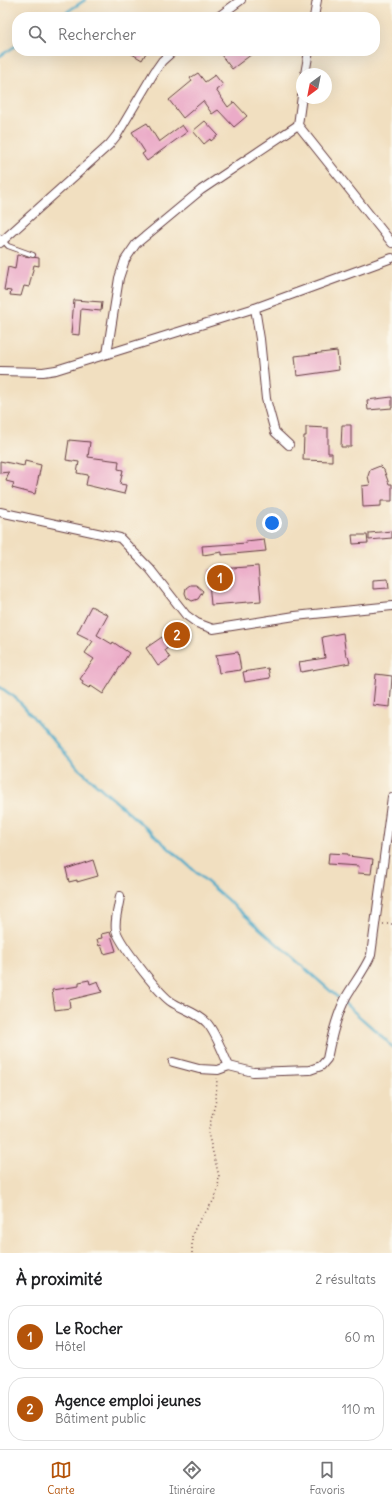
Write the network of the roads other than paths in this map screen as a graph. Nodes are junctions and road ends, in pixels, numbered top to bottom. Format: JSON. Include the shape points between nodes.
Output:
{"nodes":[{"id":1,"x":241,"y":0,"type":"edge"},
{"id":2,"x":317,"y":0,"type":"edge"},
{"id":3,"x":225,"y":12,"type":"edge"},
{"id":4,"x":315,"y":12,"type":"edge"},
{"id":5,"x":168,"y":56,"type":"edge"},
{"id":6,"x":308,"y":56,"type":"edge"},
{"id":7,"x":306,"y":68,"type":"edge"},
{"id":8,"x":301,"y":104,"type":"edge"},
{"id":9,"x":298,"y":125,"type":"junction"},
{"id":10,"x":1,"y":240,"type":"edge"},
{"id":11,"x":392,"y":243,"type":"edge"},
{"id":12,"x":33,"y":255,"type":"dead end"},
{"id":13,"x":392,"y":258,"type":"edge"},
{"id":14,"x":255,"y":308,"type":"junction"},
{"id":15,"x":107,"y":354,"type":"junction"},
{"id":16,"x":0,"y":371,"type":"edge"},
{"id":17,"x":289,"y":445,"type":"dead end"},
{"id":18,"x":0,"y":512,"type":"edge"},
{"id":19,"x":392,"y":606,"type":"edge"},
{"id":20,"x":392,"y":797,"type":"edge"},
{"id":21,"x":120,"y":896,"type":"dead end"},
{"id":22,"x":173,"y":1062,"type":"dead end"},
{"id":23,"x":229,"y":1066,"type":"junction"}],
"edges":[{"from":1,"to":3,"type":"street"},
{"from":2,"to":4,"type":"street"},
{"from":5,"to":10,"type":"street","via":[[155,71],[109,145]]},
{"from":6,"to":7,"type":"street"},
{"from":8,"to":9,"type":"street"},
{"from":9,"to":11,"type":"street"},
{"from":9,"to":15,"type":"street","via":[[201,190],[136,244],[125,260],[119,278]]},
{"from":10,"to":12,"type":"lane","via":[[8,246]]},
{"from":13,"to":14,"type":"street"},
{"from":14,"to":15,"type":"street"},
{"from":14,"to":17,"type":"street","via":[[266,399],[275,432]]},
{"from":15,"to":16,"type":"street","via":[[44,372]]},
{"from":18,"to":19,"type":"street","via":[[120,538],[150,569],[186,615],[197,623],[213,629],[295,616]]},
{"from":20,"to":23,"type":"street","via":[[371,955],[366,968],[338,1013],[325,1063],[310,1070],[253,1072]]},
{"from":21,"to":23,"type":"street","via":[[116,928],[119,936],[162,994],[208,1024]]},
{"from":22,"to":23,"type":"street","via":[[199,1069],[218,1070]]}]}
